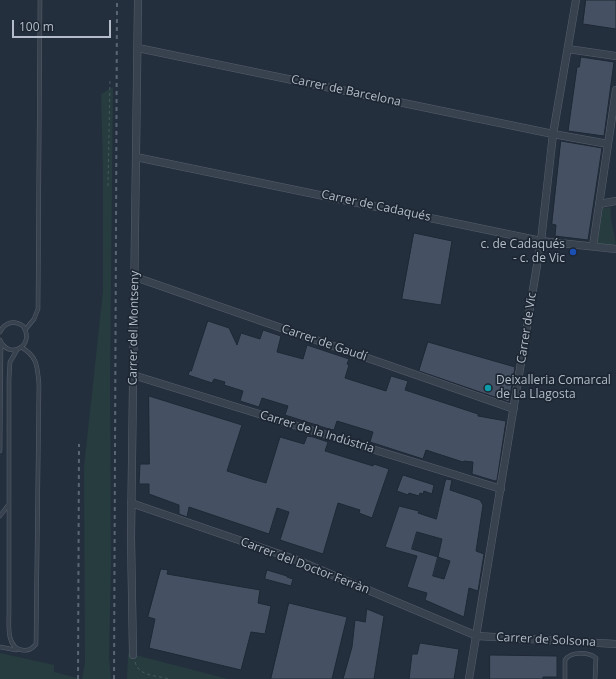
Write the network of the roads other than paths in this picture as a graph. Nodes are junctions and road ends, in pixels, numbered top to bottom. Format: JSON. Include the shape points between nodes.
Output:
{"nodes":[{"id":1,"x":40,"y":0,"type":"edge"},
{"id":2,"x":138,"y":0,"type":"edge"},
{"id":3,"x":576,"y":0,"type":"edge"},
{"id":4,"x":138,"y":48,"type":"junction"},
{"id":5,"x":568,"y":49,"type":"junction"},
{"id":6,"x":616,"y":56,"type":"edge"},
{"id":7,"x":616,"y":90,"type":"edge"},
{"id":8,"x":554,"y":134,"type":"junction"},
{"id":9,"x":608,"y":144,"type":"junction"},
{"id":10,"x":136,"y":157,"type":"junction"},
{"id":11,"x":616,"y":201,"type":"edge"},
{"id":12,"x":599,"y":204,"type":"junction"},
{"id":13,"x":542,"y":241,"type":"junction"},
{"id":14,"x":593,"y":246,"type":"junction"},
{"id":15,"x":616,"y":249,"type":"edge"},
{"id":16,"x":135,"y":277,"type":"junction"},
{"id":17,"x":1,"y":327,"type":"edge"},
{"id":18,"x":25,"y":330,"type":"junction"},
{"id":19,"x":0,"y":332,"type":"edge"},
{"id":20,"x":1,"y":342,"type":"edge"},
{"id":21,"x":21,"y":347,"type":"junction"},
{"id":22,"x":17,"y":350,"type":"junction"},
{"id":23,"x":133,"y":375,"type":"junction"},
{"id":24,"x":514,"y":410,"type":"junction"},
{"id":25,"x":0,"y":451,"type":"edge"},
{"id":26,"x":501,"y":489,"type":"junction"},
{"id":27,"x":131,"y":503,"type":"junction"},
{"id":28,"x":9,"y":504,"type":"junction"},
{"id":29,"x":0,"y":516,"type":"edge"},
{"id":30,"x":477,"y":636,"type":"junction"},
{"id":31,"x":616,"y":644,"type":"edge"},
{"id":32,"x":0,"y":647,"type":"edge"},
{"id":33,"x":17,"y":650,"type":"junction"},
{"id":34,"x":133,"y":656,"type":"road end"},
{"id":35,"x":469,"y":679,"type":"edge"},
{"id":36,"x":564,"y":679,"type":"edge"},
{"id":37,"x":595,"y":679,"type":"edge"}],
"edges":[{"from":1,"to":18,"type":"lane","via":[[38,308],[34,319]]},
{"from":2,"to":4,"type":"street","name":"Carrer del Montseny"},
{"from":3,"to":5,"type":"street","name":"Carrer de Vic"},
{"from":4,"to":8,"type":"street","name":"Carrer de Barcelona"},
{"from":4,"to":10,"type":"street","name":"Carrer del Montseny"},
{"from":5,"to":6,"type":"street"},
{"from":5,"to":8,"type":"street","name":"Carrer de Vic"},
{"from":7,"to":9,"type":"street"},
{"from":8,"to":9,"type":"street","name":"Carrer de Barcelona"},
{"from":8,"to":13,"type":"street","name":"Carrer de Vic"},
{"from":9,"to":12,"type":"street"},
{"from":10,"to":13,"type":"street","name":"Carrer de Cadaqués"},
{"from":10,"to":16,"type":"street","name":"Carrer del Montseny"},
{"from":11,"to":12,"type":"street"},
{"from":12,"to":14,"type":"street"},
{"from":13,"to":14,"type":"street","name":"Carrer de Cadaqués"},
{"from":13,"to":24,"type":"street","name":"Carrer de Vic"},
{"from":14,"to":15,"type":"street","name":"Carrer de Cadaqués"},
{"from":16,"to":23,"type":"street","name":"Carrer del Montseny"},
{"from":16,"to":24,"type":"street","name":"Carrer de Gaudí"},
{"from":17,"to":18,"type":"lane","via":[[14,323]]},
{"from":17,"to":19,"type":"lane"},
{"from":18,"to":21,"type":"lane","via":[[26,340]]},
{"from":20,"to":22,"type":"lane","via":[[8,349]]},
{"from":20,"to":25,"type":"lane"},
{"from":21,"to":22,"type":"lane"},
{"from":21,"to":33,"type":"lane","via":[[34,357],[39,384],[37,611],[36,644],[26,651]]},
{"from":22,"to":28,"type":"lane","via":[[9,368]]},
{"from":23,"to":26,"type":"street","name":"Carrer de la Indústria"},
{"from":23,"to":27,"type":"street","name":"Carrer del Montseny"},
{"from":24,"to":26,"type":"street","name":"Carrer de Vic"},
{"from":26,"to":30,"type":"street","name":"Carrer de Vic"},
{"from":27,"to":30,"type":"street","name":"Carrer del Doctor Ferràn","via":[[298,560]]},
{"from":27,"to":34,"type":"street","name":"Carrer del Montseny"},
{"from":28,"to":29,"type":"lane"},
{"from":28,"to":33,"type":"lane","via":[[10,639]]},
{"from":30,"to":31,"type":"street","name":"Carrer de Solsona"},
{"from":30,"to":35,"type":"street","name":"Carrer de Vic"},
{"from":32,"to":33,"type":"lane"},
{"from":36,"to":37,"type":"lane","via":[[565,660],[569,655],[578,653],[596,658]]}]}
